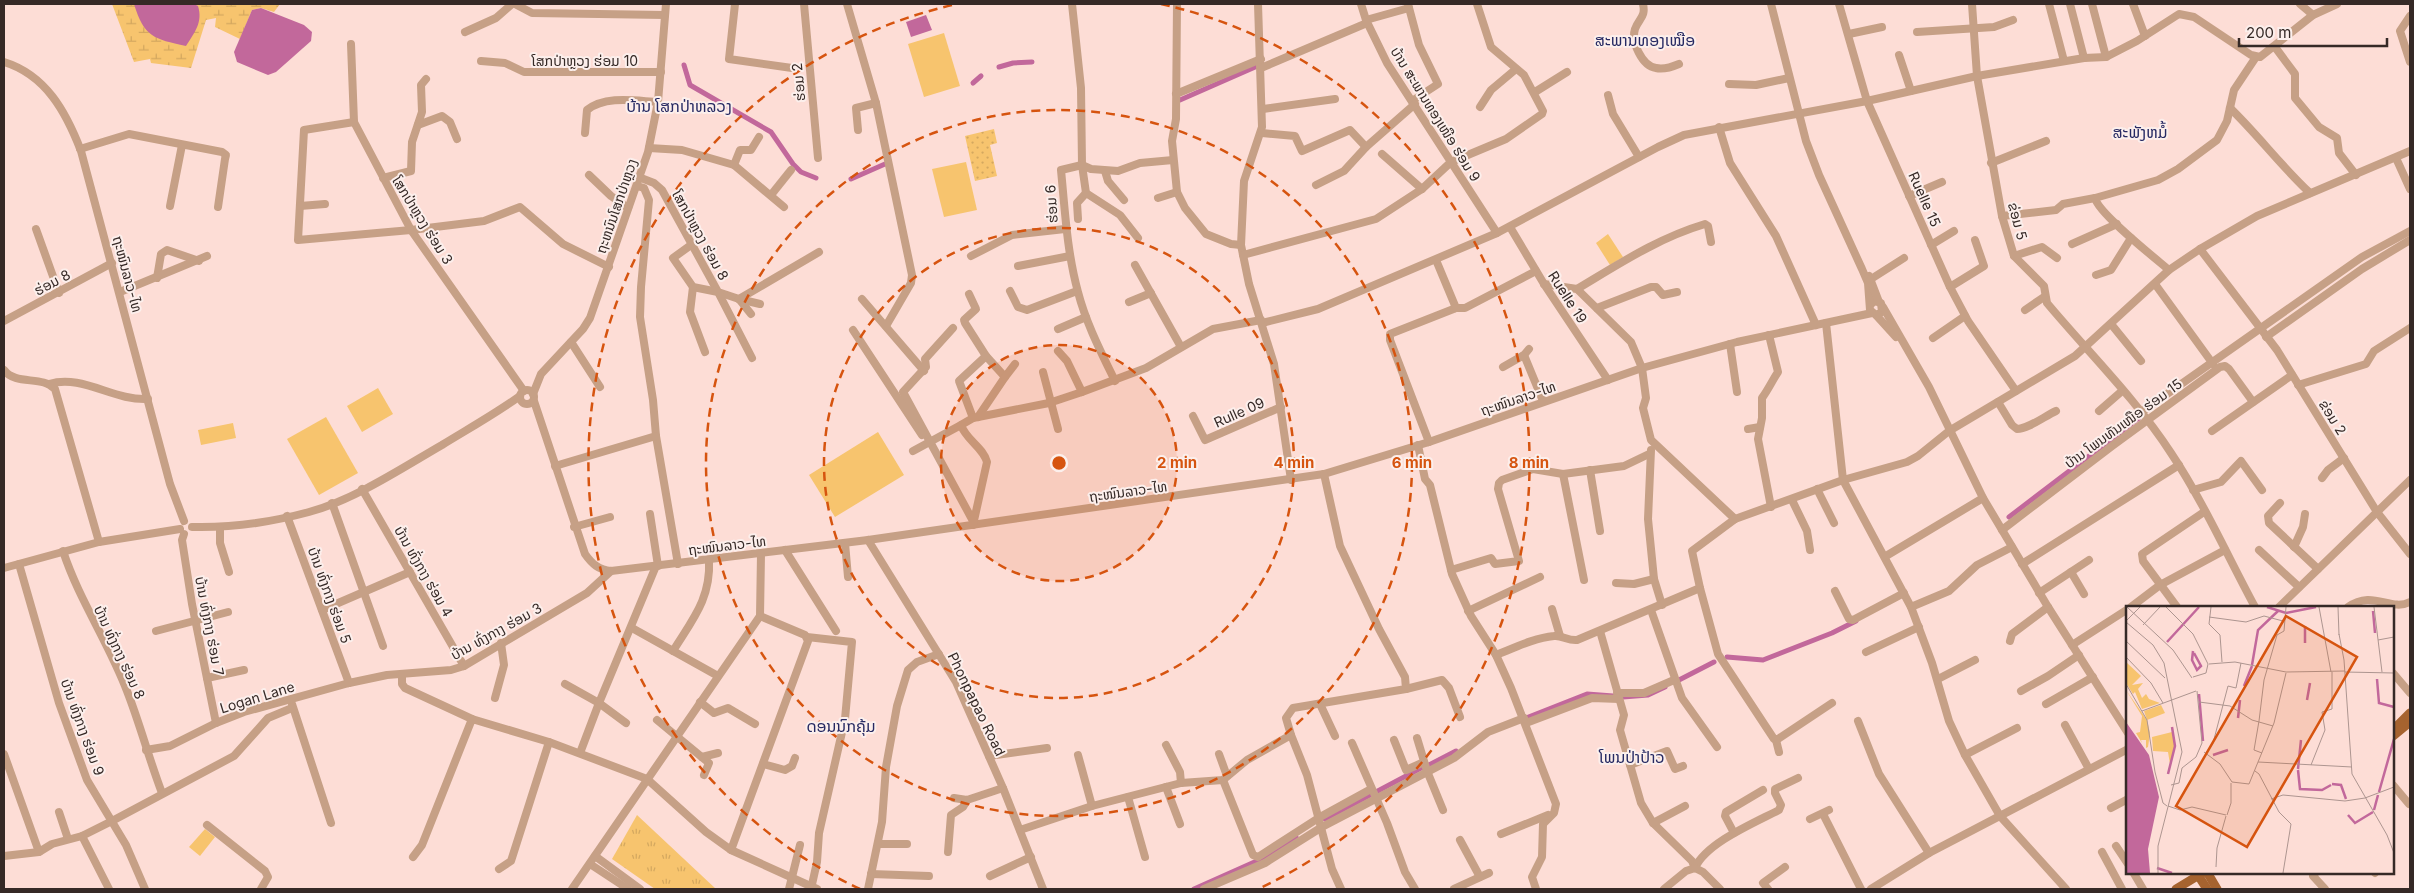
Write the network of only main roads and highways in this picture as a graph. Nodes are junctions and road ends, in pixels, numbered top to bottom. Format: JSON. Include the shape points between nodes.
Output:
{"nodes":[{"id":1,"x":2410,"y":713,"type":"edge"},
{"id":2,"x":2410,"y":722,"type":"edge"},
{"id":3,"x":2394,"y":729,"type":"edge"},
{"id":4,"x":2394,"y":735,"type":"edge"},
{"id":5,"x":2203,"y":873,"type":"edge"},
{"id":6,"x":2176,"y":889,"type":"edge"},
{"id":7,"x":2207,"y":889,"type":"edge"},
{"id":8,"x":2217,"y":889,"type":"edge"}],
"edges":[{"from":1,"to":3,"type":"main road"},
{"from":2,"to":4,"type":"main road"},
{"from":5,"to":6,"type":"main road"},
{"from":5,"to":7,"type":"main road"},
{"from":5,"to":8,"type":"main road"}]}
